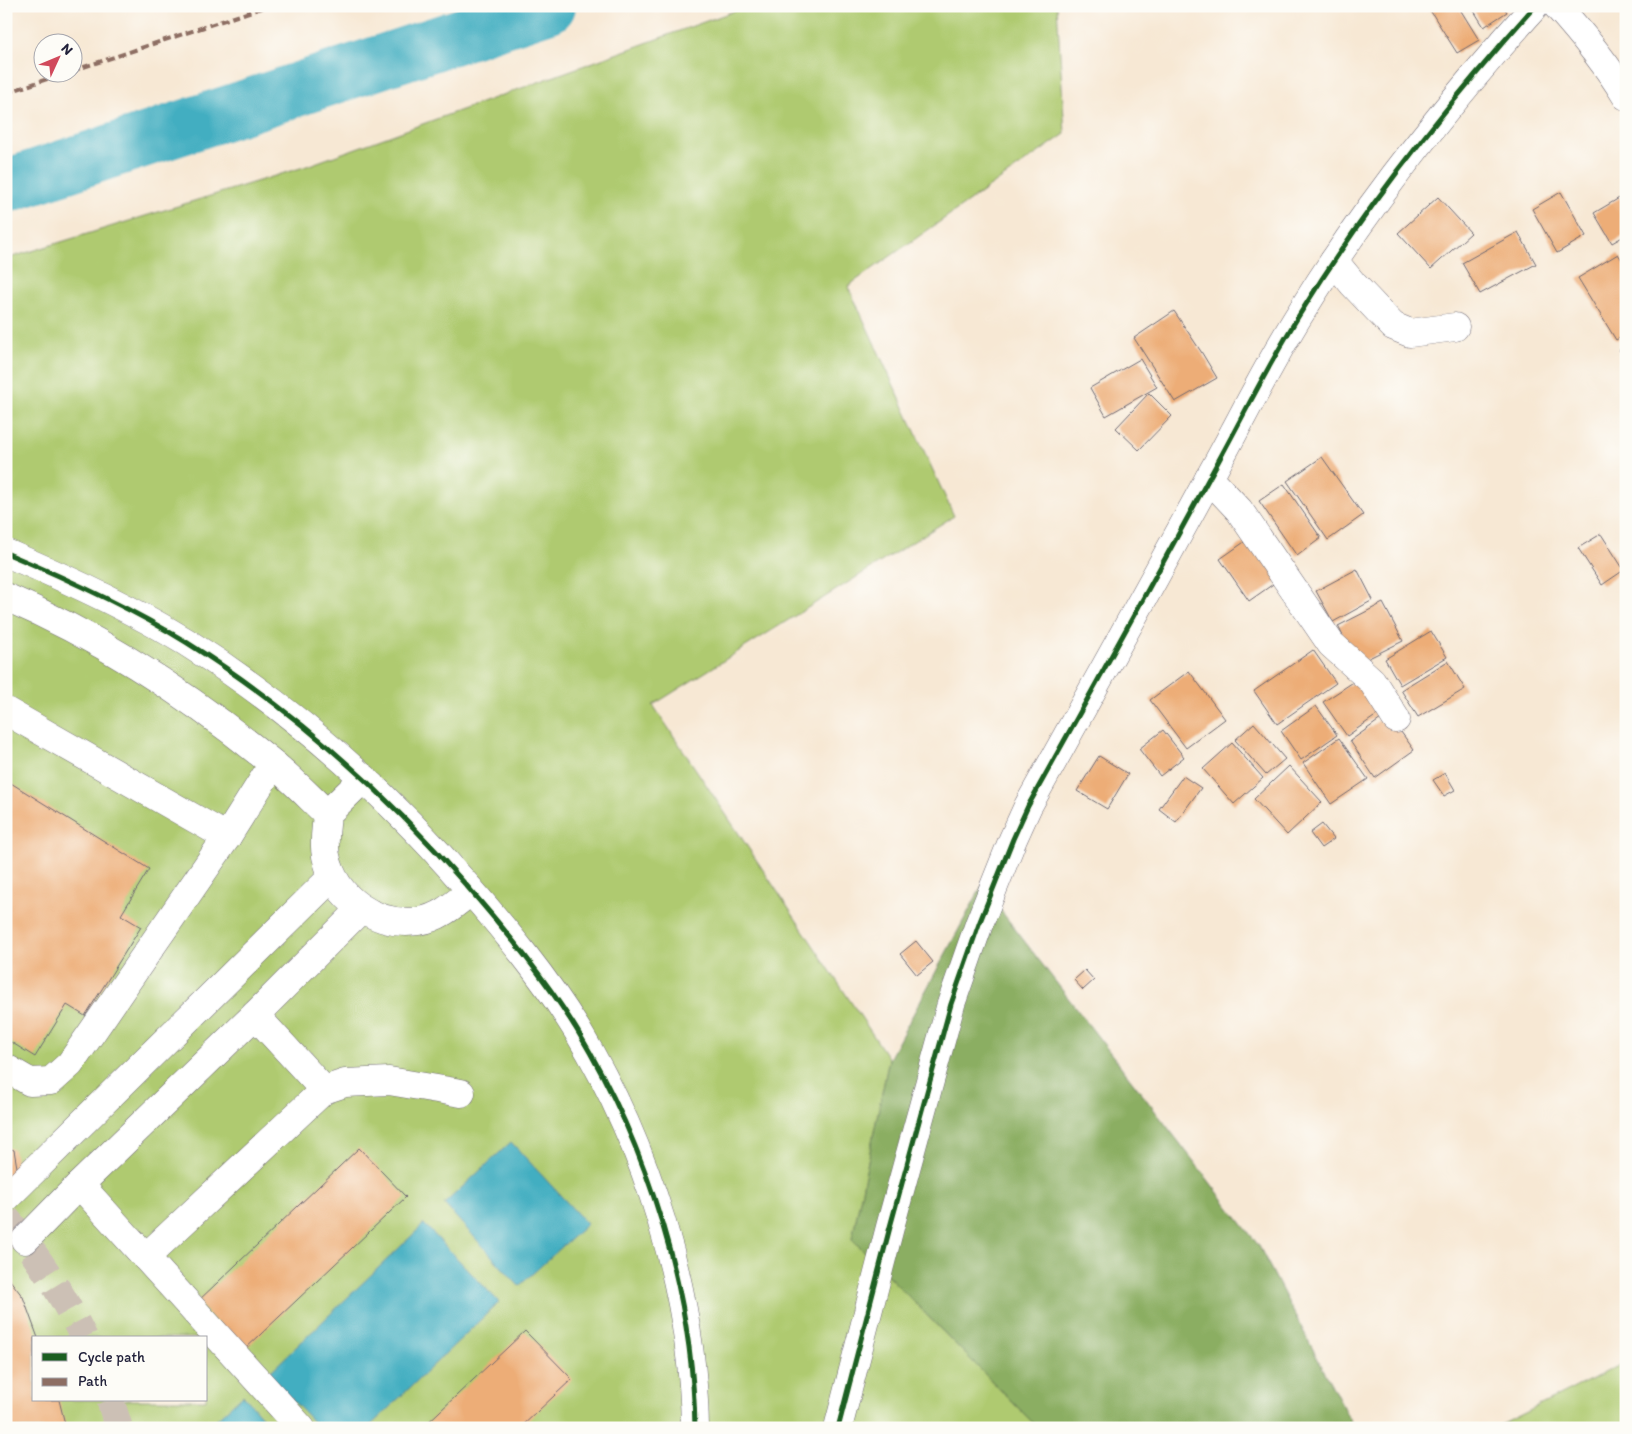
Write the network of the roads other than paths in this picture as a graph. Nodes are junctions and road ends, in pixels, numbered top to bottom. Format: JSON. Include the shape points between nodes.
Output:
{"nodes":[{"id":1,"x":1535,"y":6,"type":"edge"},
{"id":2,"x":1557,"y":6,"type":"edge"},
{"id":3,"x":1626,"y":96,"type":"edge"},
{"id":4,"x":1334,"y":261,"type":"junction"},
{"id":5,"x":1456,"y":327,"type":"dead end"},
{"id":6,"x":1209,"y":478,"type":"junction"},
{"id":7,"x":6,"y":553,"type":"edge"},
{"id":8,"x":10,"y":607,"type":"edge"},
{"id":9,"x":6,"y":711,"type":"edge"},
{"id":10,"x":1396,"y":719,"type":"dead end"},
{"id":11,"x":273,"y":764,"type":"junction"},
{"id":12,"x":364,"y":778,"type":"junction"},
{"id":13,"x":327,"y":814,"type":"junction"},
{"id":14,"x":227,"y":837,"type":"junction"},
{"id":15,"x":332,"y":877,"type":"junction"},
{"id":16,"x":472,"y":891,"type":"junction"},
{"id":17,"x":360,"y":909,"type":"junction"},
{"id":18,"x":255,"y":1015,"type":"junction"},
{"id":19,"x":6,"y":1068,"type":"edge"},
{"id":20,"x":324,"y":1090,"type":"junction"},
{"id":21,"x":461,"y":1092,"type":"dead end"},
{"id":22,"x":80,"y":1185,"type":"junction"},
{"id":23,"x":6,"y":1198,"type":"edge"},
{"id":24,"x":25,"y":1240,"type":"dead end"},
{"id":25,"x":146,"y":1257,"type":"junction"},
{"id":26,"x":301,"y":1428,"type":"edge"},
{"id":27,"x":695,"y":1428,"type":"edge"},
{"id":28,"x":838,"y":1428,"type":"edge"}],
"edges":[{"from":1,"to":4,"type":"street","via":[[1412,151]]},
{"from":2,"to":3,"type":"street","via":[[1589,42]]},
{"from":4,"to":5,"type":"street","via":[[1393,326],[1410,333]]},
{"from":4,"to":6,"type":"street","via":[[1264,375]]},
{"from":6,"to":10,"type":"street","via":[[1239,510],[1331,644],[1372,681]]},
{"from":6,"to":28,"type":"street","via":[[1028,806],[982,917],[946,1023]]},
{"from":7,"to":12,"type":"street","via":[[86,587],[185,642],[278,705]]},
{"from":8,"to":11,"type":"street","via":[[86,635],[151,673],[214,716]]},
{"from":9,"to":14,"type":"street"},
{"from":11,"to":13,"type":"street"},
{"from":11,"to":14,"type":"street"},
{"from":12,"to":13,"type":"street"},
{"from":12,"to":16,"type":"street","via":[[402,814]]},
{"from":13,"to":15,"type":"street","via":[[326,855]]},
{"from":14,"to":19,"type":"street","via":[[70,1064],[51,1082],[30,1082]]},
{"from":15,"to":17,"type":"street"},
{"from":15,"to":23,"type":"street"},
{"from":16,"to":17,"type":"street","via":[[449,910],[420,921],[389,921]]},
{"from":16,"to":27,"type":"street","via":[[510,935],[577,1030],[630,1134],[668,1244],[681,1301],[690,1358]]},
{"from":17,"to":18,"type":"street"},
{"from":18,"to":20,"type":"street"},
{"from":18,"to":22,"type":"street"},
{"from":20,"to":21,"type":"street","via":[[345,1083],[389,1081]]},
{"from":20,"to":25,"type":"street"},
{"from":22,"to":24,"type":"street"},
{"from":22,"to":25,"type":"street"},
{"from":25,"to":26,"type":"street"}]}
